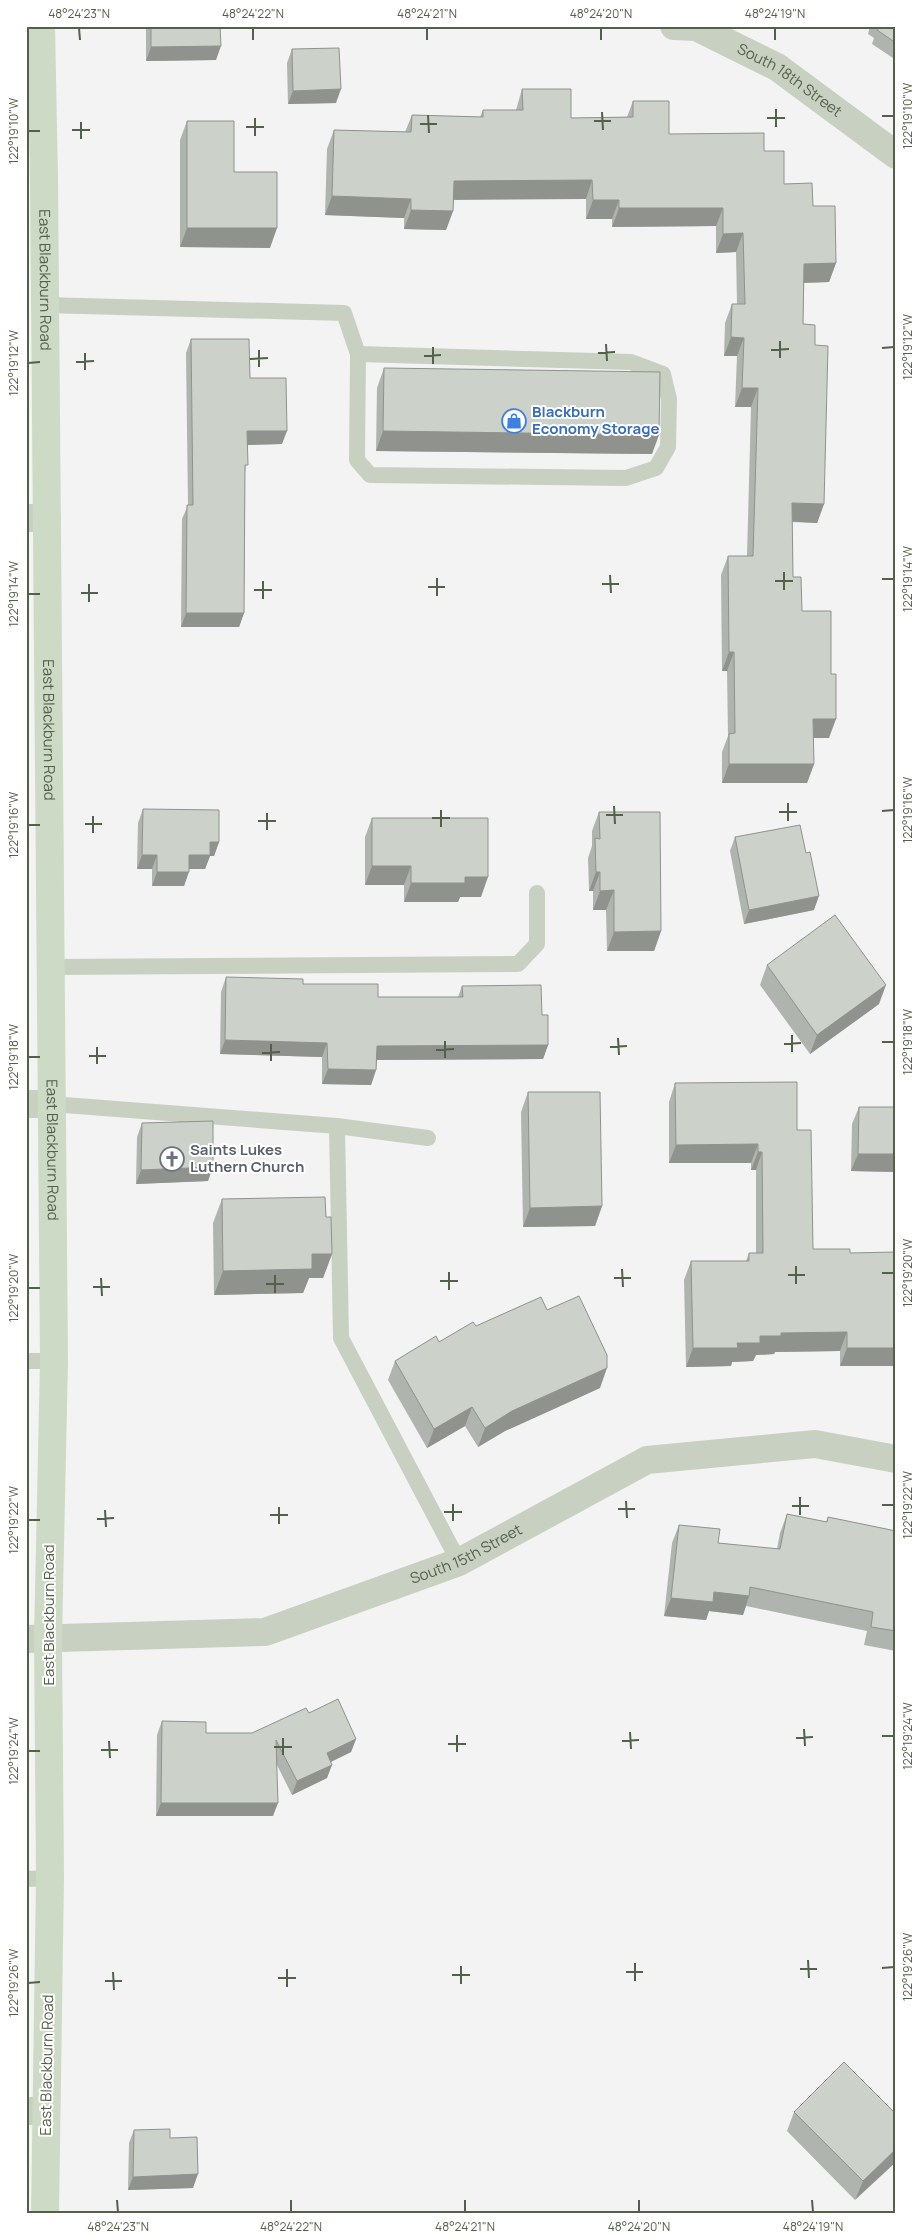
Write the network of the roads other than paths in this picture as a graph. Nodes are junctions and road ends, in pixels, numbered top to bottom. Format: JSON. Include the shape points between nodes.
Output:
{"nodes":[{"id":1,"x":674,"y":26,"type":"edge"},
{"id":2,"x":36,"y":28,"type":"edge"},
{"id":3,"x":896,"y":155,"type":"edge"},
{"id":4,"x":35,"y":180,"type":"edge"},
{"id":5,"x":45,"y":305,"type":"junction"},
{"id":6,"x":358,"y":354,"type":"junction"},
{"id":7,"x":36,"y":518,"type":"edge"},
{"id":8,"x":537,"y":893,"type":"dead end"},
{"id":9,"x":50,"y":967,"type":"junction"},
{"id":10,"x":39,"y":1104,"type":"edge"},
{"id":11,"x":338,"y":1126,"type":"junction"},
{"id":12,"x":428,"y":1138,"type":"dead end"},
{"id":13,"x":26,"y":1361,"type":"edge"},
{"id":14,"x":54,"y":1361,"type":"junction"},
{"id":15,"x":896,"y":1459,"type":"edge"},
{"id":16,"x":459,"y":1562,"type":"junction"},
{"id":17,"x":37,"y":1638,"type":"edge"},
{"id":18,"x":38,"y":1878,"type":"edge"},
{"id":19,"x":36,"y":2111,"type":"edge"},
{"id":20,"x":45,"y":2214,"type":"edge"}],
"edges":[{"from":1,"to":3,"type":"street","name":"South 18th Street","via":[[696,27],[777,67]]},
{"from":2,"to":4,"type":"street","name":"East Blackburn Road"},
{"from":4,"to":5,"type":"street","name":"East Blackburn Road"},
{"from":5,"to":6,"type":"lane","via":[[344,312]]},
{"from":5,"to":7,"type":"street","name":"East Blackburn Road"},
{"from":6,"to":6,"type":"lane","via":[[631,362],[664,374],[669,399],[668,447],[656,468],[626,478],[370,474],[357,460]]},
{"from":7,"to":9,"type":"street","name":"East Blackburn Road"},
{"from":8,"to":9,"type":"lane","via":[[537,944],[518,964]]},
{"from":9,"to":10,"type":"street","name":"East Blackburn Road"},
{"from":10,"to":11,"type":"lane"},
{"from":10,"to":14,"type":"street","name":"East Blackburn Road"},
{"from":11,"to":12,"type":"lane"},
{"from":11,"to":16,"type":"lane","via":[[341,1338]]},
{"from":13,"to":14,"type":"lane"},
{"from":14,"to":17,"type":"street","name":"East Blackburn Road"},
{"from":15,"to":16,"type":"street","name":"South 15th Street","via":[[815,1444],[647,1460]]},
{"from":16,"to":17,"type":"street","name":"South 15th Street","via":[[265,1632]]},
{"from":17,"to":18,"type":"street","name":"East Blackburn Road"},
{"from":18,"to":19,"type":"street","name":"East Blackburn Road"},
{"from":19,"to":20,"type":"street","name":"East Blackburn Road"}]}
